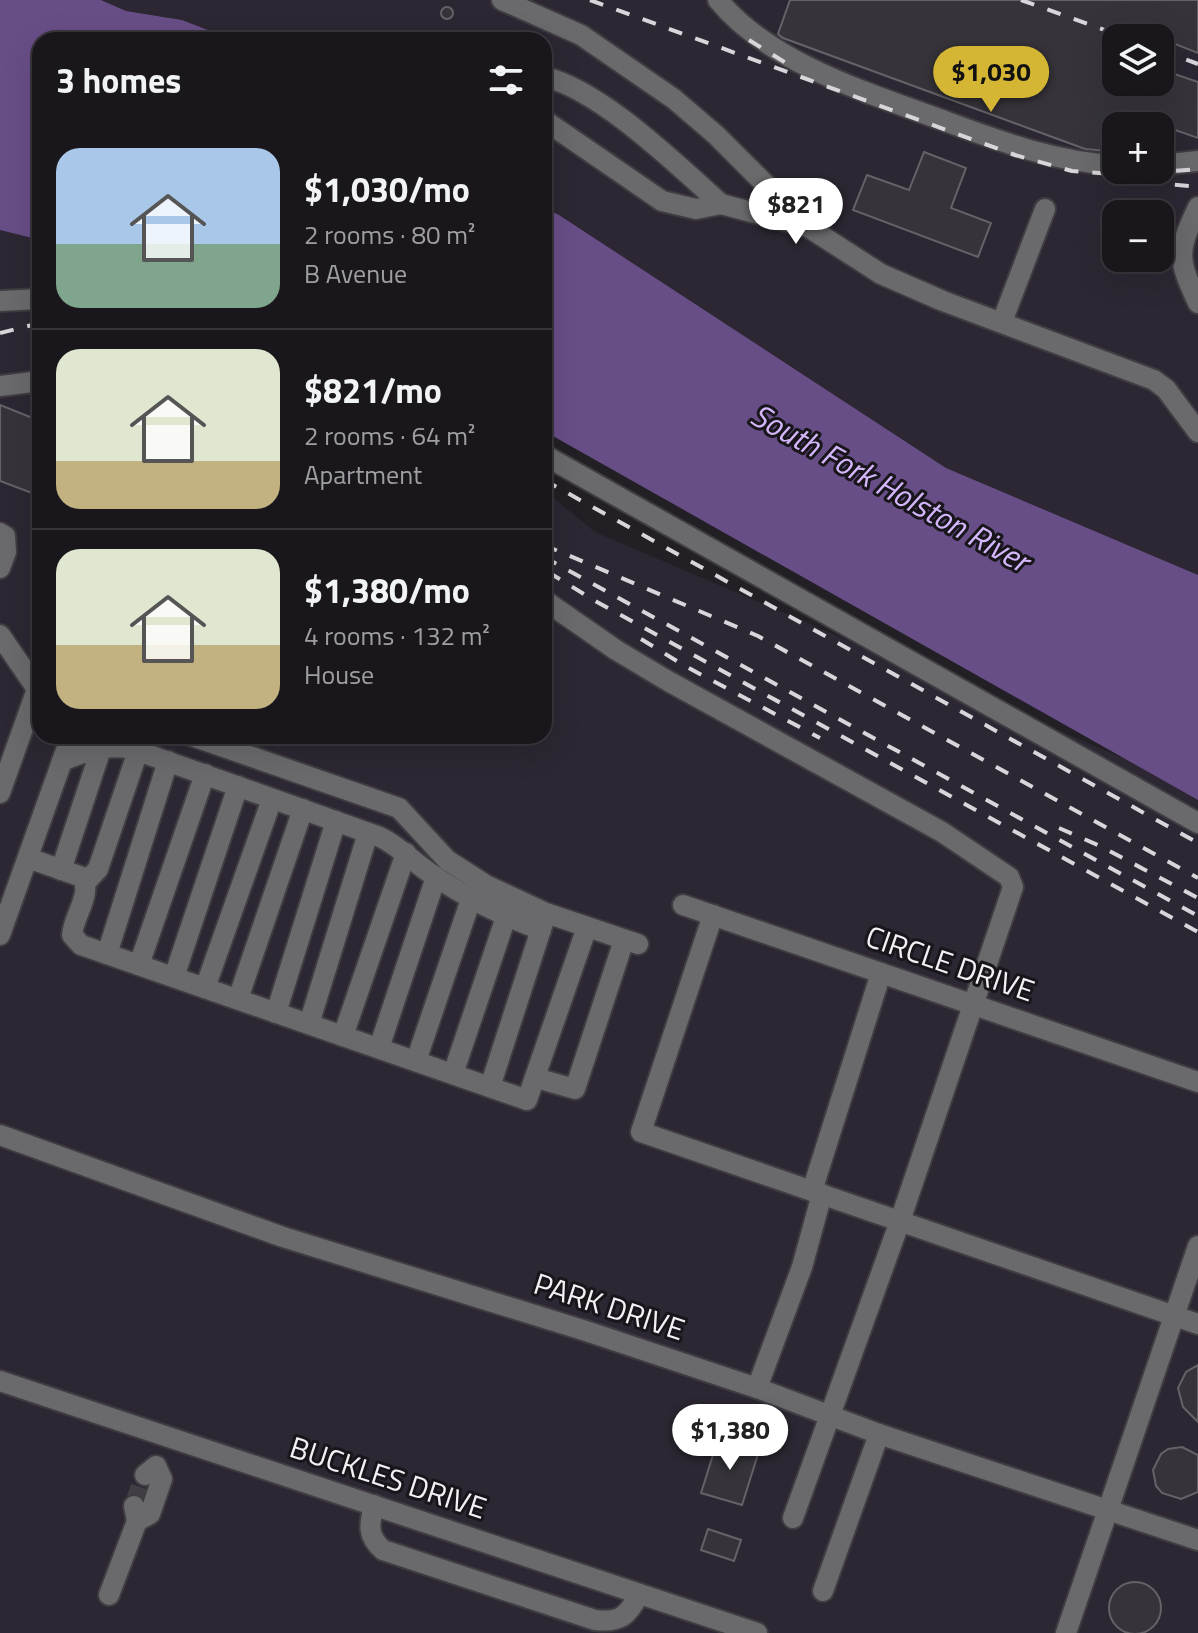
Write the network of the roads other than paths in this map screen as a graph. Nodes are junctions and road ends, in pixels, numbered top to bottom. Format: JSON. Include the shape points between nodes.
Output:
{"nodes":[{"id":1,"x":502,"y":0,"type":"edge"},
{"id":2,"x":732,"y":5,"type":"edge"},
{"id":3,"x":552,"y":79,"type":"edge"},
{"id":4,"x":552,"y":125,"type":"edge"},
{"id":5,"x":1198,"y":161,"type":"edge"},
{"id":6,"x":1102,"y":163,"type":"edge"},
{"id":7,"x":1174,"y":164,"type":"edge"},
{"id":8,"x":721,"y":204,"type":"junction"},
{"id":9,"x":1198,"y":207,"type":"edge"},
{"id":10,"x":1045,"y":209,"type":"dead end"},
{"id":11,"x":808,"y":227,"type":"junction"},
{"id":12,"x":32,"y":299,"type":"edge"},
{"id":13,"x":0,"y":301,"type":"edge"},
{"id":14,"x":1198,"y":303,"type":"edge"},
{"id":15,"x":1002,"y":322,"type":"junction"},
{"id":16,"x":32,"y":382,"type":"edge"},
{"id":17,"x":0,"y":386,"type":"edge"},
{"id":18,"x":1198,"y":432,"type":"edge"},
{"id":19,"x":552,"y":460,"type":"edge"},
{"id":20,"x":0,"y":533,"type":"edge"},
{"id":21,"x":0,"y":568,"type":"edge"},
{"id":22,"x":552,"y":606,"type":"edge"},
{"id":23,"x":0,"y":635,"type":"edge"},
{"id":24,"x":32,"y":682,"type":"edge"},
{"id":25,"x":32,"y":703,"type":"edge"},
{"id":26,"x":68,"y":744,"type":"edge"},
{"id":27,"x":215,"y":744,"type":"edge"},
{"id":28,"x":101,"y":749,"type":"junction"},
{"id":29,"x":138,"y":751,"type":"junction"},
{"id":30,"x":62,"y":761,"type":"junction"},
{"id":31,"x":168,"y":761,"type":"junction"},
{"id":32,"x":205,"y":774,"type":"junction"},
{"id":33,"x":238,"y":786,"type":"junction"},
{"id":34,"x":0,"y":793,"type":"edge"},
{"id":35,"x":272,"y":799,"type":"junction"},
{"id":36,"x":303,"y":809,"type":"junction"},
{"id":37,"x":336,"y":821,"type":"junction"},
{"id":38,"x":1198,"y":823,"type":"edge"},
{"id":39,"x":368,"y":833,"type":"junction"},
{"id":40,"x":406,"y":853,"type":"junction"},
{"id":41,"x":28,"y":858,"type":"junction"},
{"id":42,"x":61,"y":870,"type":"junction"},
{"id":43,"x":436,"y":877,"type":"junction"},
{"id":44,"x":86,"y":882,"type":"junction"},
{"id":45,"x":471,"y":899,"type":"junction"},
{"id":46,"x":683,"y":905,"type":"dead end"},
{"id":47,"x":713,"y":915,"type":"junction"},
{"id":48,"x":506,"y":917,"type":"junction"},
{"id":49,"x":544,"y":922,"type":"junction"},
{"id":50,"x":587,"y":927,"type":"junction"},
{"id":51,"x":0,"y":935,"type":"edge"},
{"id":52,"x":107,"y":954,"type":"junction"},
{"id":53,"x":139,"y":965,"type":"junction"},
{"id":54,"x":881,"y":973,"type":"junction"},
{"id":55,"x":174,"y":977,"type":"junction"},
{"id":56,"x":205,"y":988,"type":"junction"},
{"id":57,"x":238,"y":999,"type":"junction"},
{"id":58,"x":973,"y":1004,"type":"junction"},
{"id":59,"x":276,"y":1013,"type":"junction"},
{"id":60,"x":309,"y":1024,"type":"junction"},
{"id":61,"x":343,"y":1036,"type":"junction"},
{"id":62,"x":379,"y":1048,"type":"junction"},
{"id":63,"x":416,"y":1061,"type":"junction"},
{"id":64,"x":453,"y":1074,"type":"junction"},
{"id":65,"x":536,"y":1078,"type":"junction"},
{"id":66,"x":1198,"y":1082,"type":"edge"},
{"id":67,"x":490,"y":1087,"type":"junction"},
{"id":68,"x":0,"y":1135,"type":"edge"},
{"id":69,"x":817,"y":1192,"type":"junction"},
{"id":70,"x":900,"y":1221,"type":"junction"},
{"id":71,"x":1198,"y":1246,"type":"edge"},
{"id":72,"x":1175,"y":1314,"type":"junction"},
{"id":73,"x":1198,"y":1324,"type":"edge"},
{"id":74,"x":0,"y":1381,"type":"edge"},
{"id":75,"x":757,"y":1388,"type":"junction"},
{"id":76,"x":830,"y":1416,"type":"junction"},
{"id":77,"x":879,"y":1434,"type":"junction"},
{"id":78,"x":167,"y":1436,"type":"junction"},
{"id":79,"x":374,"y":1505,"type":"junction"},
{"id":80,"x":1109,"y":1510,"type":"junction"},
{"id":81,"x":793,"y":1518,"type":"dead end"},
{"id":82,"x":1198,"y":1540,"type":"edge"},
{"id":83,"x":823,"y":1591,"type":"dead end"},
{"id":84,"x":639,"y":1594,"type":"junction"},
{"id":85,"x":109,"y":1595,"type":"dead end"},
{"id":86,"x":757,"y":1633,"type":"edge"},
{"id":87,"x":1066,"y":1633,"type":"edge"}],
"edges":[{"from":1,"to":11,"type":"street","via":[[581,35],[674,99]]},
{"from":2,"to":6,"type":"street","via":[[748,31],[861,91],[1021,149]]},
{"from":3,"to":8,"type":"street","via":[[627,122]]},
{"from":4,"to":8,"type":"street","via":[[662,201],[696,209]]},
{"from":5,"to":7,"type":"street"},
{"from":8,"to":11,"type":"street"},
{"from":9,"to":14,"type":"street","via":[[1181,254]]},
{"from":10,"to":15,"type":"street"},
{"from":11,"to":15,"type":"street","via":[[881,274]]},
{"from":12,"to":13,"type":"street"},
{"from":15,"to":18,"type":"street","via":[[1154,380]]},
{"from":16,"to":17,"type":"street"},
{"from":19,"to":38,"type":"street"},
{"from":20,"to":21,"type":"street","via":[[6,552]]},
{"from":22,"to":58,"type":"street","via":[[668,681],[942,832],[1009,877],[1013,887]]},
{"from":23,"to":24,"type":"street"},
{"from":25,"to":34,"type":"street"},
{"from":26,"to":30,"type":"street"},
{"from":27,"to":49,"type":"street","via":[[399,808],[447,860]]},
{"from":28,"to":29,"type":"street"},
{"from":28,"to":30,"type":"street"},
{"from":28,"to":42,"type":"street"},
{"from":29,"to":31,"type":"street"},
{"from":29,"to":44,"type":"street","via":[[98,869]]},
{"from":30,"to":41,"type":"street"},
{"from":31,"to":32,"type":"street"},
{"from":31,"to":52,"type":"street"},
{"from":32,"to":33,"type":"street"},
{"from":32,"to":53,"type":"street"},
{"from":33,"to":35,"type":"street"},
{"from":33,"to":55,"type":"street"},
{"from":35,"to":36,"type":"street"},
{"from":35,"to":56,"type":"street"},
{"from":36,"to":37,"type":"street"},
{"from":36,"to":57,"type":"street"},
{"from":37,"to":39,"type":"street"},
{"from":37,"to":59,"type":"street"},
{"from":39,"to":40,"type":"street"},
{"from":39,"to":60,"type":"street"},
{"from":40,"to":43,"type":"street"},
{"from":40,"to":61,"type":"street"},
{"from":41,"to":42,"type":"street"},
{"from":41,"to":51,"type":"street"},
{"from":42,"to":44,"type":"street"},
{"from":43,"to":45,"type":"street"},
{"from":43,"to":62,"type":"street"},
{"from":44,"to":52,"type":"street","via":[[72,935],[81,945]]},
{"from":45,"to":48,"type":"street"},
{"from":45,"to":63,"type":"street"},
{"from":46,"to":47,"type":"street","name":"CIRCLE DRIVE"},
{"from":47,"to":54,"type":"street","name":"CIRCLE DRIVE"},
{"from":47,"to":69,"type":"street","via":[[641,1132]]},
{"from":48,"to":49,"type":"street"},
{"from":48,"to":64,"type":"street"},
{"from":49,"to":50,"type":"street"},
{"from":49,"to":67,"type":"street"},
{"from":50,"to":65,"type":"street"},
{"from":50,"to":65,"type":"street","via":[[631,942],[575,1089]]},
{"from":52,"to":53,"type":"street"},
{"from":53,"to":55,"type":"street"},
{"from":54,"to":58,"type":"street","name":"CIRCLE DRIVE"},
{"from":54,"to":69,"type":"street"},
{"from":55,"to":56,"type":"street"},
{"from":56,"to":57,"type":"street"},
{"from":57,"to":59,"type":"street"},
{"from":58,"to":66,"type":"street","name":"CIRCLE DRIVE"},
{"from":58,"to":70,"type":"street"},
{"from":59,"to":60,"type":"street"},
{"from":60,"to":61,"type":"street"},
{"from":61,"to":62,"type":"street"},
{"from":62,"to":63,"type":"street"},
{"from":63,"to":64,"type":"street"},
{"from":64,"to":67,"type":"street"},
{"from":65,"to":67,"type":"street","via":[[527,1100]]},
{"from":68,"to":75,"type":"street","name":"PARK DRIVE","via":[[283,1237]]},
{"from":69,"to":70,"type":"street"},
{"from":69,"to":75,"type":"street","via":[[802,1267]]},
{"from":70,"to":72,"type":"street"},
{"from":70,"to":76,"type":"street"},
{"from":71,"to":72,"type":"street"},
{"from":72,"to":73,"type":"street"},
{"from":72,"to":80,"type":"street"},
{"from":74,"to":78,"type":"street","name":"BUCKLES DRIVE"},
{"from":75,"to":76,"type":"street","name":"PARK DRIVE"},
{"from":76,"to":77,"type":"street","name":"PARK DRIVE"},
{"from":76,"to":81,"type":"street"},
{"from":77,"to":80,"type":"street","name":"PARK DRIVE"},
{"from":77,"to":83,"type":"street"},
{"from":78,"to":79,"type":"street","name":"BUCKLES DRIVE"},
{"from":78,"to":85,"type":"street","via":[[151,1470],[162,1479],[150,1514],[136,1514]]},
{"from":79,"to":84,"type":"street","name":"BUCKLES DRIVE"},
{"from":79,"to":84,"type":"street","via":[[369,1531],[383,1550],[595,1620],[610,1622],[623,1616]]},
{"from":80,"to":82,"type":"street","name":"PARK DRIVE"},
{"from":80,"to":87,"type":"street"},
{"from":84,"to":86,"type":"street","name":"BUCKLES DRIVE"}]}
